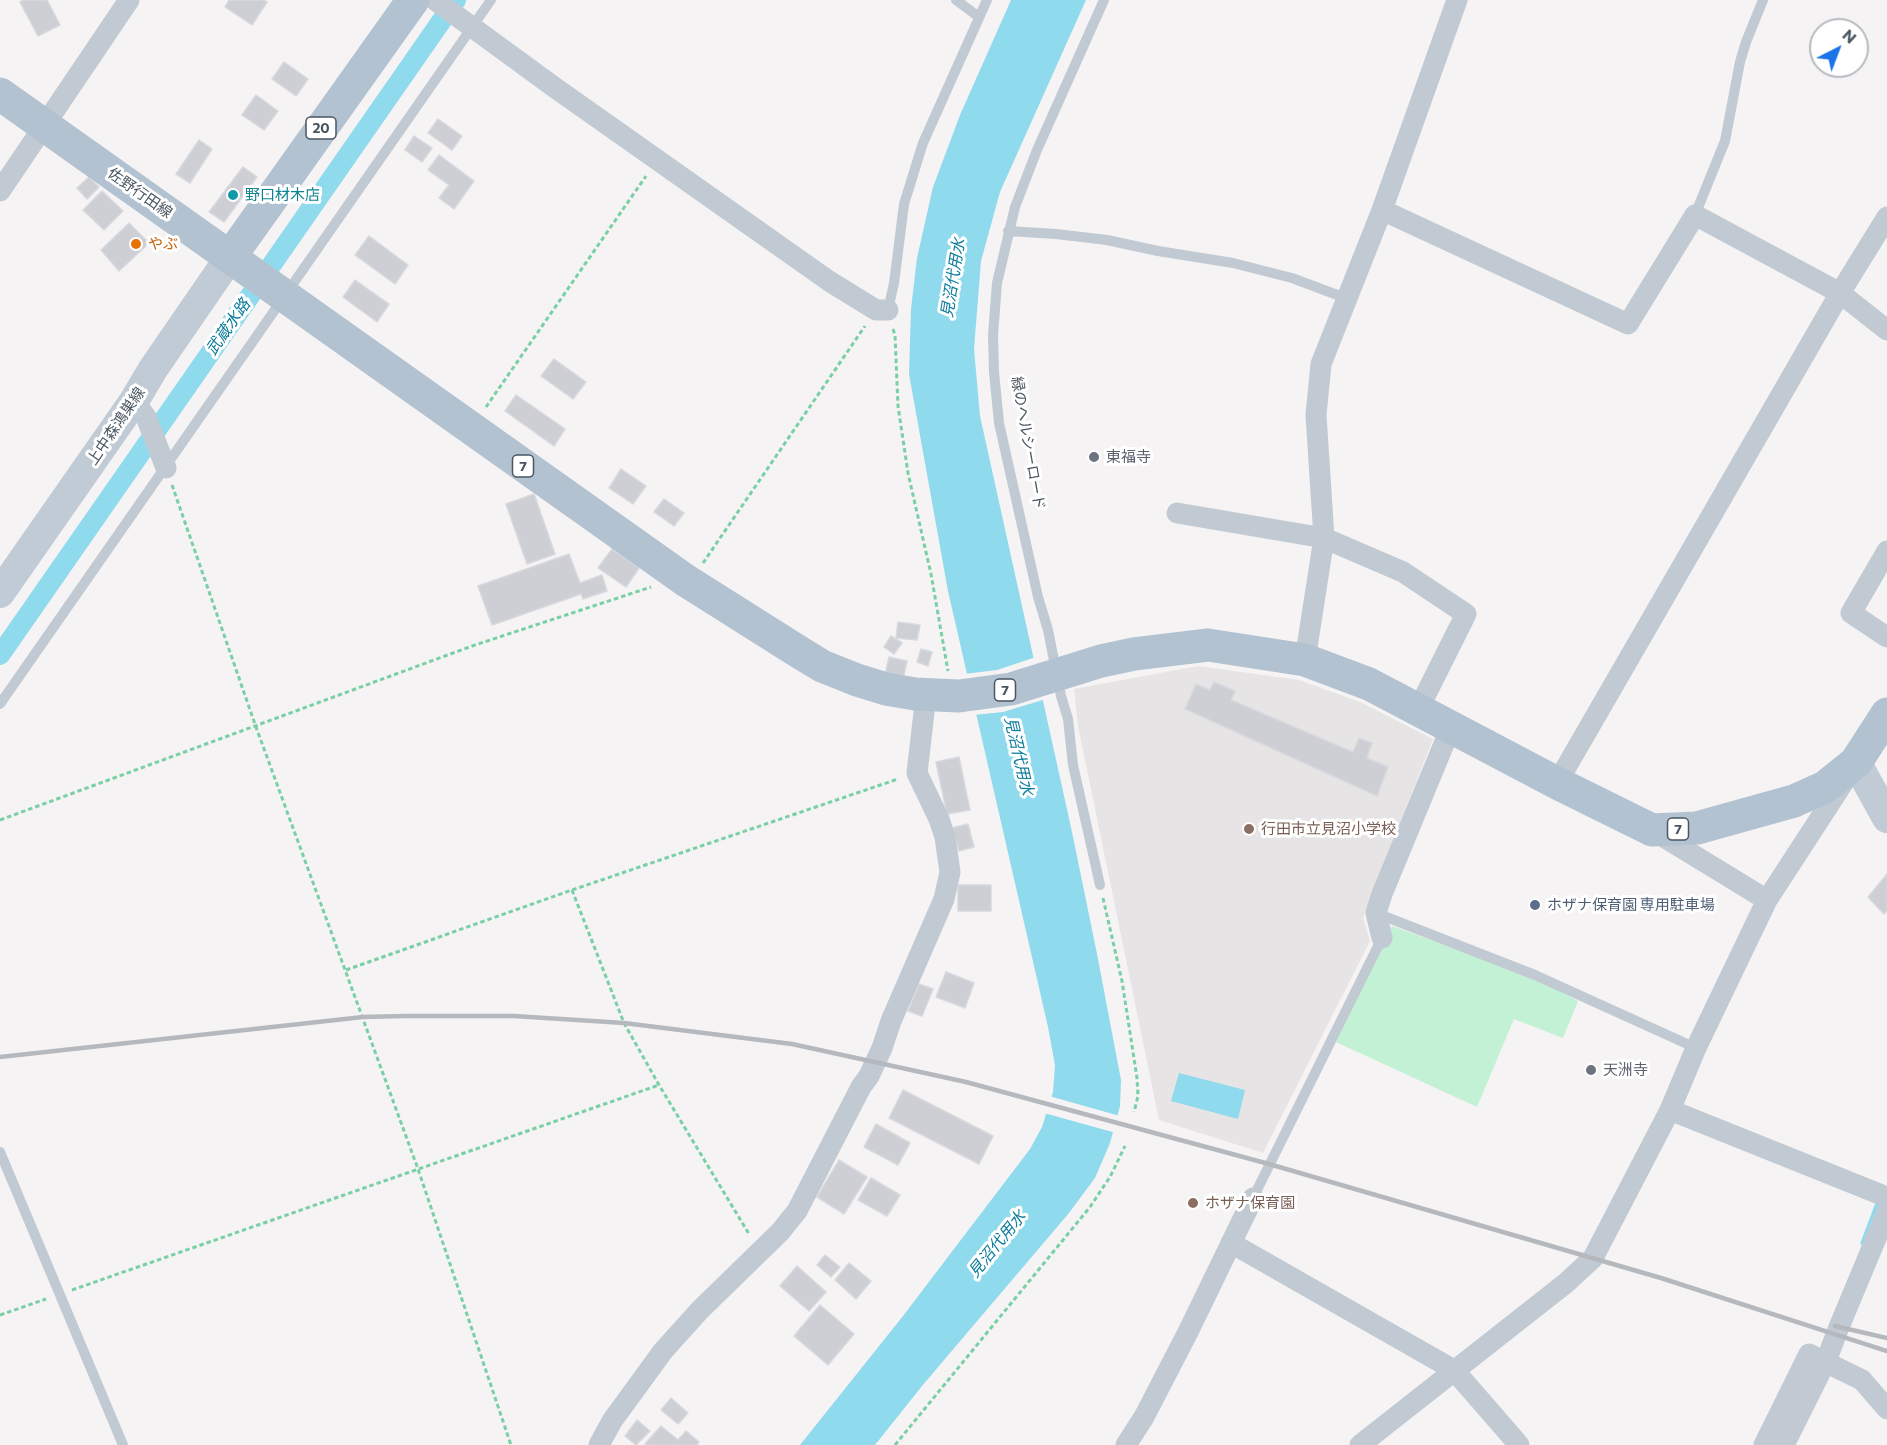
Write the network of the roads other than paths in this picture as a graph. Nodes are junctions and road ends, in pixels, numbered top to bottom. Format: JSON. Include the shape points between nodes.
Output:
{"nodes":[{"id":1,"x":129,"y":0,"type":"edge"},
{"id":2,"x":413,"y":0,"type":"edge"},
{"id":3,"x":435,"y":0,"type":"edge"},
{"id":4,"x":491,"y":0,"type":"edge"},
{"id":5,"x":956,"y":0,"type":"edge"},
{"id":6,"x":987,"y":0,"type":"edge"},
{"id":7,"x":1104,"y":0,"type":"edge"},
{"id":8,"x":1457,"y":0,"type":"edge"},
{"id":9,"x":1763,"y":0,"type":"edge"},
{"id":10,"x":979,"y":17,"type":"junction"},
{"id":11,"x":470,"y":25,"type":"junction"},
{"id":12,"x":0,"y":94,"type":"edge"},
{"id":13,"x":45,"y":126,"type":"junction"},
{"id":14,"x":0,"y":191,"type":"edge"},
{"id":15,"x":1382,"y":210,"type":"junction"},
{"id":16,"x":1695,"y":215,"type":"junction"},
{"id":17,"x":1887,"y":217,"type":"edge"},
{"id":18,"x":1008,"y":231,"type":"junction"},
{"id":19,"x":230,"y":257,"type":"junction"},
{"id":20,"x":1840,"y":293,"type":"junction"},
{"id":21,"x":283,"y":294,"type":"junction"},
{"id":22,"x":1348,"y":299,"type":"junction"},
{"id":23,"x":882,"y":310,"type":"joint"},
{"id":24,"x":1887,"y":330,"type":"edge"},
{"id":25,"x":139,"y":407,"type":"junction"},
{"id":26,"x":164,"y":465,"type":"junction"},
{"id":27,"x":1177,"y":513,"type":"dead end"},
{"id":28,"x":1324,"y":538,"type":"junction"},
{"id":29,"x":1887,"y":550,"type":"edge"},
{"id":30,"x":0,"y":593,"type":"edge"},
{"id":31,"x":1887,"y":637,"type":"edge"},
{"id":32,"x":1305,"y":660,"type":"junction"},
{"id":33,"x":1053,"y":676,"type":"junction"},
{"id":34,"x":945,"y":696,"type":"junction"},
{"id":35,"x":0,"y":704,"type":"edge"},
{"id":36,"x":1418,"y":710,"type":"junction"},
{"id":37,"x":1887,"y":714,"type":"edge"},
{"id":38,"x":1451,"y":728,"type":"junction"},
{"id":39,"x":1856,"y":762,"type":"junction"},
{"id":40,"x":1557,"y":783,"type":"junction"},
{"id":41,"x":1887,"y":818,"type":"edge"},
{"id":42,"x":1652,"y":830,"type":"junction"},
{"id":43,"x":1100,"y":885,"type":"road end"},
{"id":44,"x":1767,"y":900,"type":"junction"},
{"id":45,"x":1376,"y":913,"type":"junction"},
{"id":46,"x":1382,"y":938,"type":"joint"},
{"id":47,"x":1696,"y":1048,"type":"junction"},
{"id":48,"x":1670,"y":1110,"type":"junction"},
{"id":49,"x":0,"y":1152,"type":"edge"},
{"id":50,"x":1887,"y":1197,"type":"edge"},
{"id":51,"x":1253,"y":1198,"type":"joint"},
{"id":52,"x":1887,"y":1212,"type":"edge"},
{"id":53,"x":1232,"y":1243,"type":"junction"},
{"id":54,"x":1826,"y":1362,"type":"junction"},
{"id":55,"x":1454,"y":1370,"type":"junction"},
{"id":56,"x":1863,"y":1380,"type":"junction"},
{"id":57,"x":1887,"y":1386,"type":"edge"},
{"id":58,"x":1887,"y":1409,"type":"edge"},
{"id":59,"x":123,"y":1445,"type":"edge"},
{"id":60,"x":599,"y":1445,"type":"edge"},
{"id":61,"x":1126,"y":1445,"type":"edge"},
{"id":62,"x":1360,"y":1445,"type":"edge"},
{"id":63,"x":1519,"y":1445,"type":"edge"},
{"id":64,"x":1764,"y":1445,"type":"edge"},
{"id":65,"x":1784,"y":1445,"type":"edge"}],
"edges":[{"from":1,"to":13,"type":"street"},
{"from":2,"to":19,"type":"main road","number":"20"},
{"from":3,"to":11,"type":"street"},
{"from":4,"to":11,"type":"lane"},
{"from":5,"to":10,"type":"lane"},
{"from":6,"to":10,"type":"lane"},
{"from":7,"to":18,"type":"lane","via":[[1025,178]]},
{"from":8,"to":15,"type":"street"},
{"from":9,"to":16,"type":"lane","via":[[1740,62],[1725,141]]},
{"from":10,"to":23,"type":"lane","via":[[920,153],[904,204],[894,283]]},
{"from":11,"to":21,"type":"lane"},
{"from":11,"to":23,"type":"street","via":[[829,281]]},
{"from":12,"to":13,"type":"main road","name":"佐野行田線","number":"7"},
{"from":13,"to":14,"type":"street"},
{"from":13,"to":19,"type":"main road","name":"佐野行田線","number":"7"},
{"from":15,"to":16,"type":"street","via":[[1628,324]]},
{"from":15,"to":22,"type":"street"},
{"from":16,"to":20,"type":"street"},
{"from":17,"to":20,"type":"street"},
{"from":18,"to":22,"type":"lane","via":[[1107,240],[1233,263],[1292,278]]},
{"from":18,"to":33,"type":"lane","via":[[995,300],[995,393]]},
{"from":19,"to":21,"type":"main road","name":"佐野行田線","number":"7"},
{"from":19,"to":25,"type":"main road","name":"上中森鴻巣線","via":[[153,369]]},
{"from":20,"to":24,"type":"street"},
{"from":20,"to":40,"type":"street"},
{"from":21,"to":26,"type":"lane"},
{"from":21,"to":34,"type":"main road","number":"7","via":[[680,576],[822,666],[872,685]]},
{"from":22,"to":28,"type":"street","via":[[1321,364],[1316,415]]},
{"from":25,"to":26,"type":"street"},
{"from":25,"to":30,"type":"main road","name":"上中森鴻巣線"},
{"from":26,"to":35,"type":"lane"},
{"from":27,"to":28,"type":"street"},
{"from":28,"to":32,"type":"street"},
{"from":28,"to":36,"type":"street","via":[[1403,572],[1466,614]]},
{"from":29,"to":31,"type":"street","via":[[1851,613]]},
{"from":32,"to":33,"type":"main road","number":"7","via":[[1208,645],[1134,654]]},
{"from":32,"to":36,"type":"main road","number":"7","via":[[1369,684]]},
{"from":33,"to":34,"type":"main road","number":"7","via":[[1011,689]]},
{"from":33,"to":43,"type":"lane","via":[[1068,719],[1072,765]]},
{"from":34,"to":60,"type":"street","via":[[917,773],[939,819],[950,872],[944,899],[882,1048],[797,1211],[663,1351]]},
{"from":36,"to":38,"type":"main road","number":"7"},
{"from":37,"to":39,"type":"main road","number":"7"},
{"from":38,"to":40,"type":"main road","number":"7"},
{"from":38,"to":45,"type":"street"},
{"from":39,"to":41,"type":"main road"},
{"from":39,"to":42,"type":"main road","number":"7","via":[[1825,787],[1794,801],[1697,828]]},
{"from":39,"to":44,"type":"street"},
{"from":40,"to":42,"type":"main road","number":"7"},
{"from":42,"to":44,"type":"street"},
{"from":44,"to":47,"type":"street"},
{"from":45,"to":46,"type":"street"},
{"from":45,"to":47,"type":"lane","via":[[1535,975]]},
{"from":46,"to":51,"type":"lane"},
{"from":47,"to":48,"type":"street"},
{"from":48,"to":50,"type":"street"},
{"from":48,"to":55,"type":"street","via":[[1593,1258]]},
{"from":49,"to":59,"type":"lane"},
{"from":51,"to":53,"type":"street"},
{"from":52,"to":54,"type":"street"},
{"from":53,"to":55,"type":"street"},
{"from":53,"to":61,"type":"street"},
{"from":54,"to":56,"type":"street"},
{"from":54,"to":64,"type":"street","via":[[1809,1354]]},
{"from":54,"to":65,"type":"street"},
{"from":55,"to":62,"type":"street"},
{"from":55,"to":63,"type":"street"},
{"from":56,"to":57,"type":"street"},
{"from":56,"to":58,"type":"street"}]}
